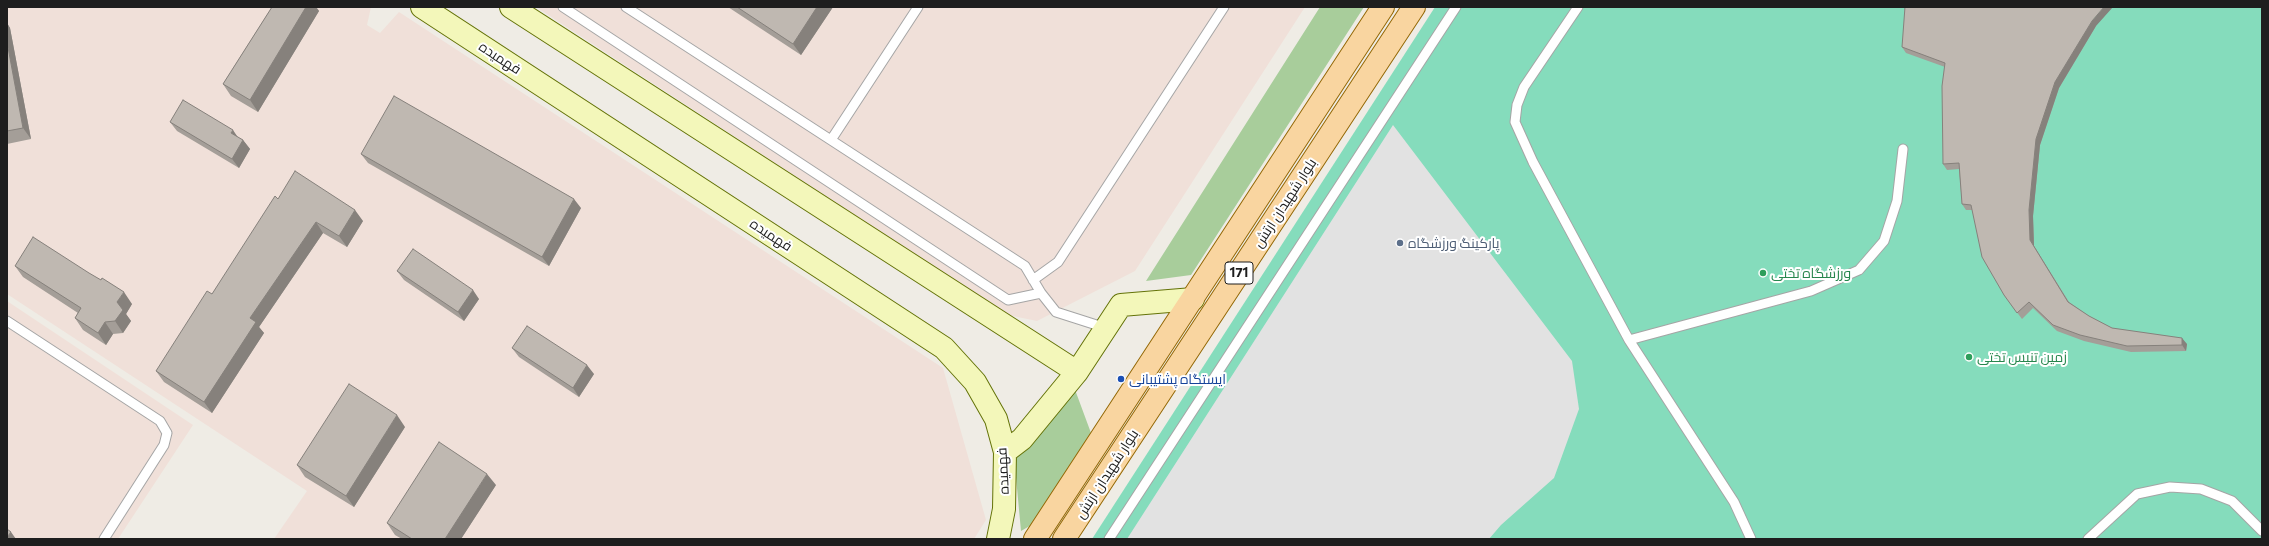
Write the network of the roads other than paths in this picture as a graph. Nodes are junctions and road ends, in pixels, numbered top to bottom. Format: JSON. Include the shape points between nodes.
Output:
{"nodes":[{"id":1,"x":422,"y":7,"type":"edge"},
{"id":2,"x":511,"y":7,"type":"edge"},
{"id":3,"x":563,"y":7,"type":"edge"},
{"id":4,"x":626,"y":7,"type":"edge"},
{"id":5,"x":918,"y":7,"type":"edge"},
{"id":6,"x":1224,"y":7,"type":"edge"},
{"id":7,"x":1383,"y":7,"type":"edge"},
{"id":8,"x":1414,"y":7,"type":"edge"},
{"id":9,"x":1456,"y":7,"type":"edge"},
{"id":10,"x":1578,"y":7,"type":"edge"},
{"id":11,"x":831,"y":140,"type":"junction"},
{"id":12,"x":1903,"y":149,"type":"dead end"},
{"id":13,"x":1033,"y":280,"type":"junction"},
{"id":14,"x":1041,"y":293,"type":"junction"},
{"id":15,"x":1193,"y":299,"type":"junction"},
{"id":16,"x":7,"y":321,"type":"edge"},
{"id":17,"x":1106,"y":328,"type":"junction"},
{"id":18,"x":1629,"y":340,"type":"junction"},
{"id":19,"x":1077,"y":372,"type":"junction"},
{"id":20,"x":1004,"y":452,"type":"junction"},
{"id":21,"x":2262,"y":531,"type":"edge"},
{"id":22,"x":104,"y":539,"type":"edge"},
{"id":23,"x":998,"y":539,"type":"edge"},
{"id":24,"x":1035,"y":539,"type":"edge"},
{"id":25,"x":1064,"y":539,"type":"edge"},
{"id":26,"x":1109,"y":539,"type":"edge"},
{"id":27,"x":1751,"y":539,"type":"edge"},
{"id":28,"x":2088,"y":539,"type":"edge"}],
"edges":[{"from":1,"to":20,"type":"main road","name":"فهمیده","via":[[944,348],[975,382],[996,419]]},
{"from":2,"to":19,"type":"main road"},
{"from":3,"to":14,"type":"lane","via":[[1008,300]]},
{"from":4,"to":11,"type":"lane"},
{"from":5,"to":11,"type":"lane"},
{"from":6,"to":13,"type":"lane","via":[[1058,262]]},
{"from":7,"to":15,"type":"main road","name":"بلوار شهیدان ارتش","number":"171"},
{"from":8,"to":25,"type":"main road","name":"بلوار شهیدان ارتش","number":"171"},
{"from":9,"to":26,"type":"lane"},
{"from":10,"to":18,"type":"lane","via":[[1524,87],[1517,105],[1515,122],[1533,162]]},
{"from":11,"to":13,"type":"lane","via":[[1025,266]]},
{"from":12,"to":18,"type":"lane","via":[[1897,200],[1884,241],[1859,270],[1811,291]]},
{"from":13,"to":14,"type":"lane"},
{"from":14,"to":17,"type":"lane","via":[[1056,312]]},
{"from":15,"to":17,"type":"main road","via":[[1122,305]]},
{"from":15,"to":24,"type":"main road","name":"بلوار شهیدان ارتش","number":"171"},
{"from":16,"to":22,"type":"lane","via":[[160,421],[167,433],[164,445]]},
{"from":17,"to":19,"type":"main road"},
{"from":18,"to":27,"type":"lane","via":[[1734,502]]},
{"from":19,"to":20,"type":"main road","via":[[1022,439]]},
{"from":20,"to":23,"type":"main road","name":"فهمیده","via":[[1004,509]]},
{"from":21,"to":28,"type":"lane","via":[[2232,501],[2201,489],[2170,487],[2137,494]]}]}
